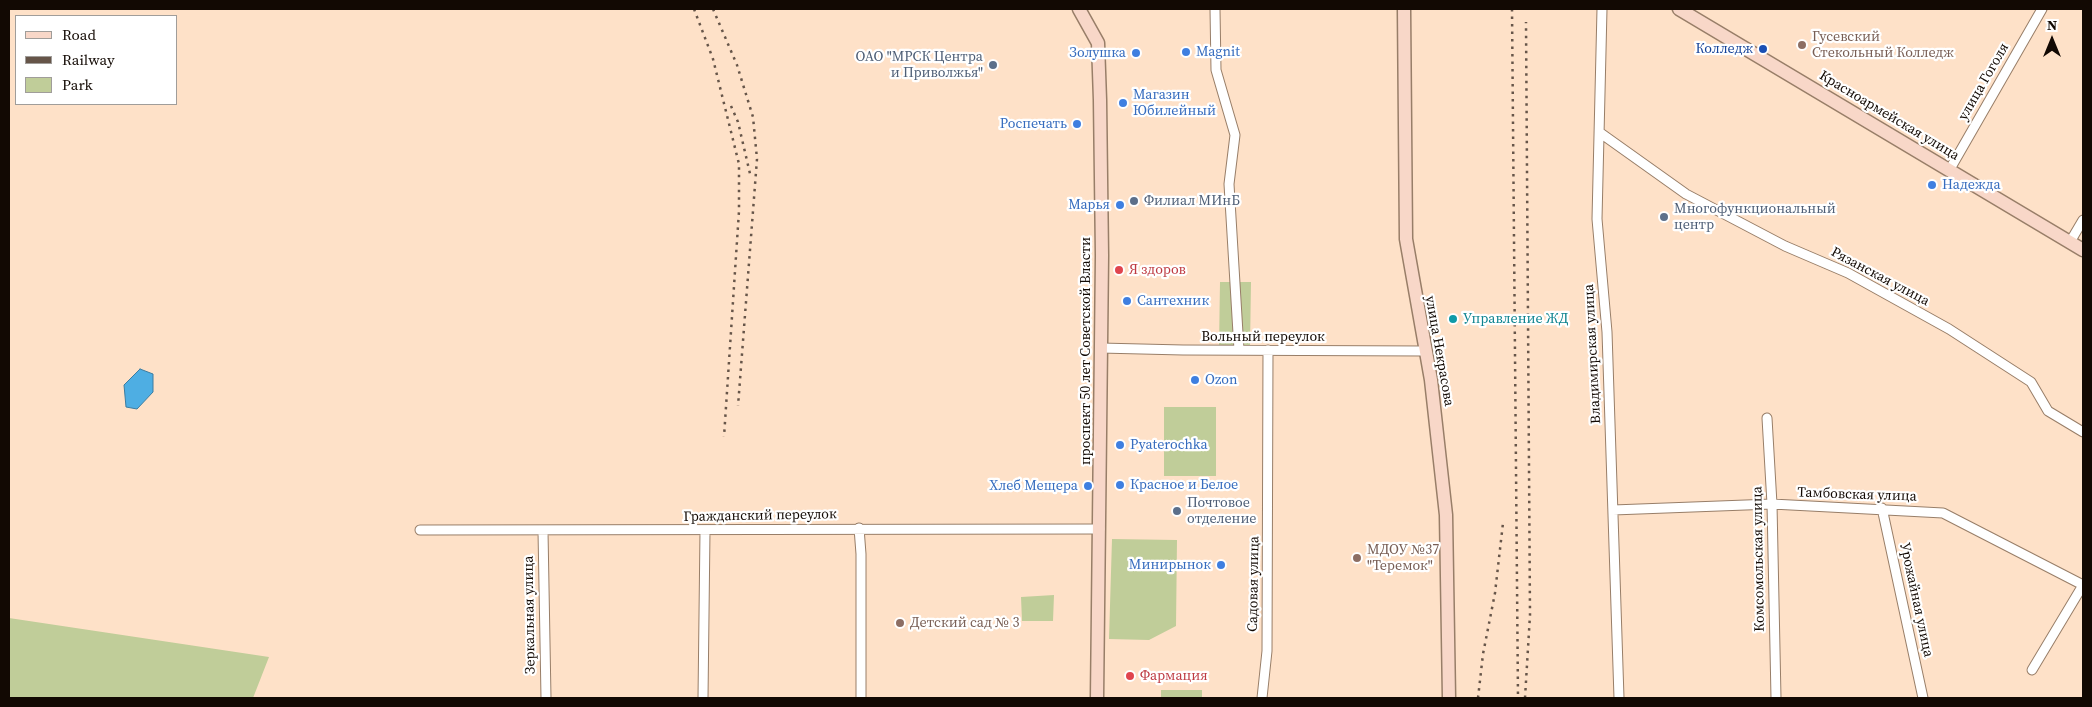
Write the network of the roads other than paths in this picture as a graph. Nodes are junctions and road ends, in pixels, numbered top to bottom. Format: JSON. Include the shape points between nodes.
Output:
{"nodes":[{"id":1,"x":1079,"y":9,"type":"edge"},
{"id":2,"x":1215,"y":9,"type":"edge"},
{"id":3,"x":1404,"y":9,"type":"edge"},
{"id":4,"x":1602,"y":9,"type":"edge"},
{"id":5,"x":1679,"y":9,"type":"edge"},
{"id":6,"x":2042,"y":9,"type":"edge"},
{"id":7,"x":1599,"y":132,"type":"junction"},
{"id":8,"x":1950,"y":169,"type":"junction"},
{"id":9,"x":2083,"y":220,"type":"edge"},
{"id":10,"x":2070,"y":242,"type":"junction"},
{"id":11,"x":2083,"y":250,"type":"edge"},
{"id":12,"x":1100,"y":348,"type":"junction"},
{"id":13,"x":1239,"y":350,"type":"junction"},
{"id":14,"x":1268,"y":350,"type":"junction"},
{"id":15,"x":1425,"y":351,"type":"junction"},
{"id":16,"x":1767,"y":418,"type":"dead end"},
{"id":17,"x":2083,"y":432,"type":"edge"},
{"id":18,"x":1772,"y":504,"type":"junction"},
{"id":19,"x":1882,"y":508,"type":"junction"},
{"id":20,"x":1613,"y":510,"type":"junction"},
{"id":21,"x":859,"y":528,"type":"junction"},
{"id":22,"x":1100,"y":529,"type":"junction"},
{"id":23,"x":420,"y":530,"type":"dead end"},
{"id":24,"x":543,"y":531,"type":"junction"},
{"id":25,"x":705,"y":531,"type":"junction"},
{"id":26,"x":2083,"y":585,"type":"edge"},
{"id":27,"x":2032,"y":670,"type":"dead end"},
{"id":28,"x":546,"y":698,"type":"edge"},
{"id":29,"x":703,"y":698,"type":"edge"},
{"id":30,"x":861,"y":698,"type":"edge"},
{"id":31,"x":1097,"y":698,"type":"edge"},
{"id":32,"x":1262,"y":698,"type":"edge"},
{"id":33,"x":1449,"y":698,"type":"edge"},
{"id":34,"x":1619,"y":698,"type":"edge"},
{"id":35,"x":1776,"y":698,"type":"edge"},
{"id":36,"x":1923,"y":698,"type":"edge"}],
"edges":[{"from":1,"to":12,"type":"street","name":"проспект 50 лет Советской Власти","via":[[1098,43],[1102,247]]},
{"from":2,"to":13,"type":"street","via":[[1216,70],[1235,135],[1229,184]]},
{"from":3,"to":15,"type":"street","name":"улица Некрасова","via":[[1406,239]]},
{"from":4,"to":7,"type":"street","name":"Владимирская улица"},
{"from":5,"to":8,"type":"street","name":"Красноармейская улица"},
{"from":6,"to":8,"type":"street","name":"улица Гоголя"},
{"from":7,"to":17,"type":"street","name":"Рязанская улица","via":[[1686,194],[1785,246],[1848,273],[1948,329],[2031,382],[2048,411]]},
{"from":7,"to":20,"type":"street","name":"Владимирская улица","via":[[1597,219],[1608,332]]},
{"from":8,"to":10,"type":"street","name":"Красноармейская улица"},
{"from":9,"to":10,"type":"street"},
{"from":10,"to":11,"type":"street","name":"Красноармейская улица"},
{"from":12,"to":13,"type":"street","name":"Вольный переулок"},
{"from":12,"to":22,"type":"street","name":"проспект 50 лет Советской Власти"},
{"from":13,"to":14,"type":"street","name":"Вольный переулок"},
{"from":14,"to":15,"type":"street","name":"Вольный переулок"},
{"from":14,"to":32,"type":"street","name":"Садовая улица","via":[[1268,632]]},
{"from":15,"to":33,"type":"street","name":"улица Некрасова","via":[[1446,515]]},
{"from":16,"to":18,"type":"street","name":"Комсомольская улица"},
{"from":18,"to":19,"type":"street","name":"Тамбовская улица"},
{"from":18,"to":20,"type":"street","name":"Тамбовская улица"},
{"from":18,"to":35,"type":"street","name":"Комсомольская улица"},
{"from":19,"to":26,"type":"street","name":"Тамбовская улица","via":[[1943,513]]},
{"from":19,"to":36,"type":"street","name":"Урожайная улица"},
{"from":20,"to":34,"type":"street","name":"Владимирская улица"},
{"from":21,"to":22,"type":"street","name":"Гражданский переулок"},
{"from":21,"to":25,"type":"street","name":"Гражданский переулок"},
{"from":21,"to":30,"type":"street","via":[[862,554]]},
{"from":22,"to":31,"type":"street","name":"проспект 50 лет Советской Власти"},
{"from":23,"to":24,"type":"street","name":"Гражданский переулок"},
{"from":24,"to":25,"type":"street","name":"Гражданский переулок"},
{"from":24,"to":28,"type":"street","name":"Зеркальная улица"},
{"from":25,"to":29,"type":"street"},
{"from":26,"to":27,"type":"street"}]}
